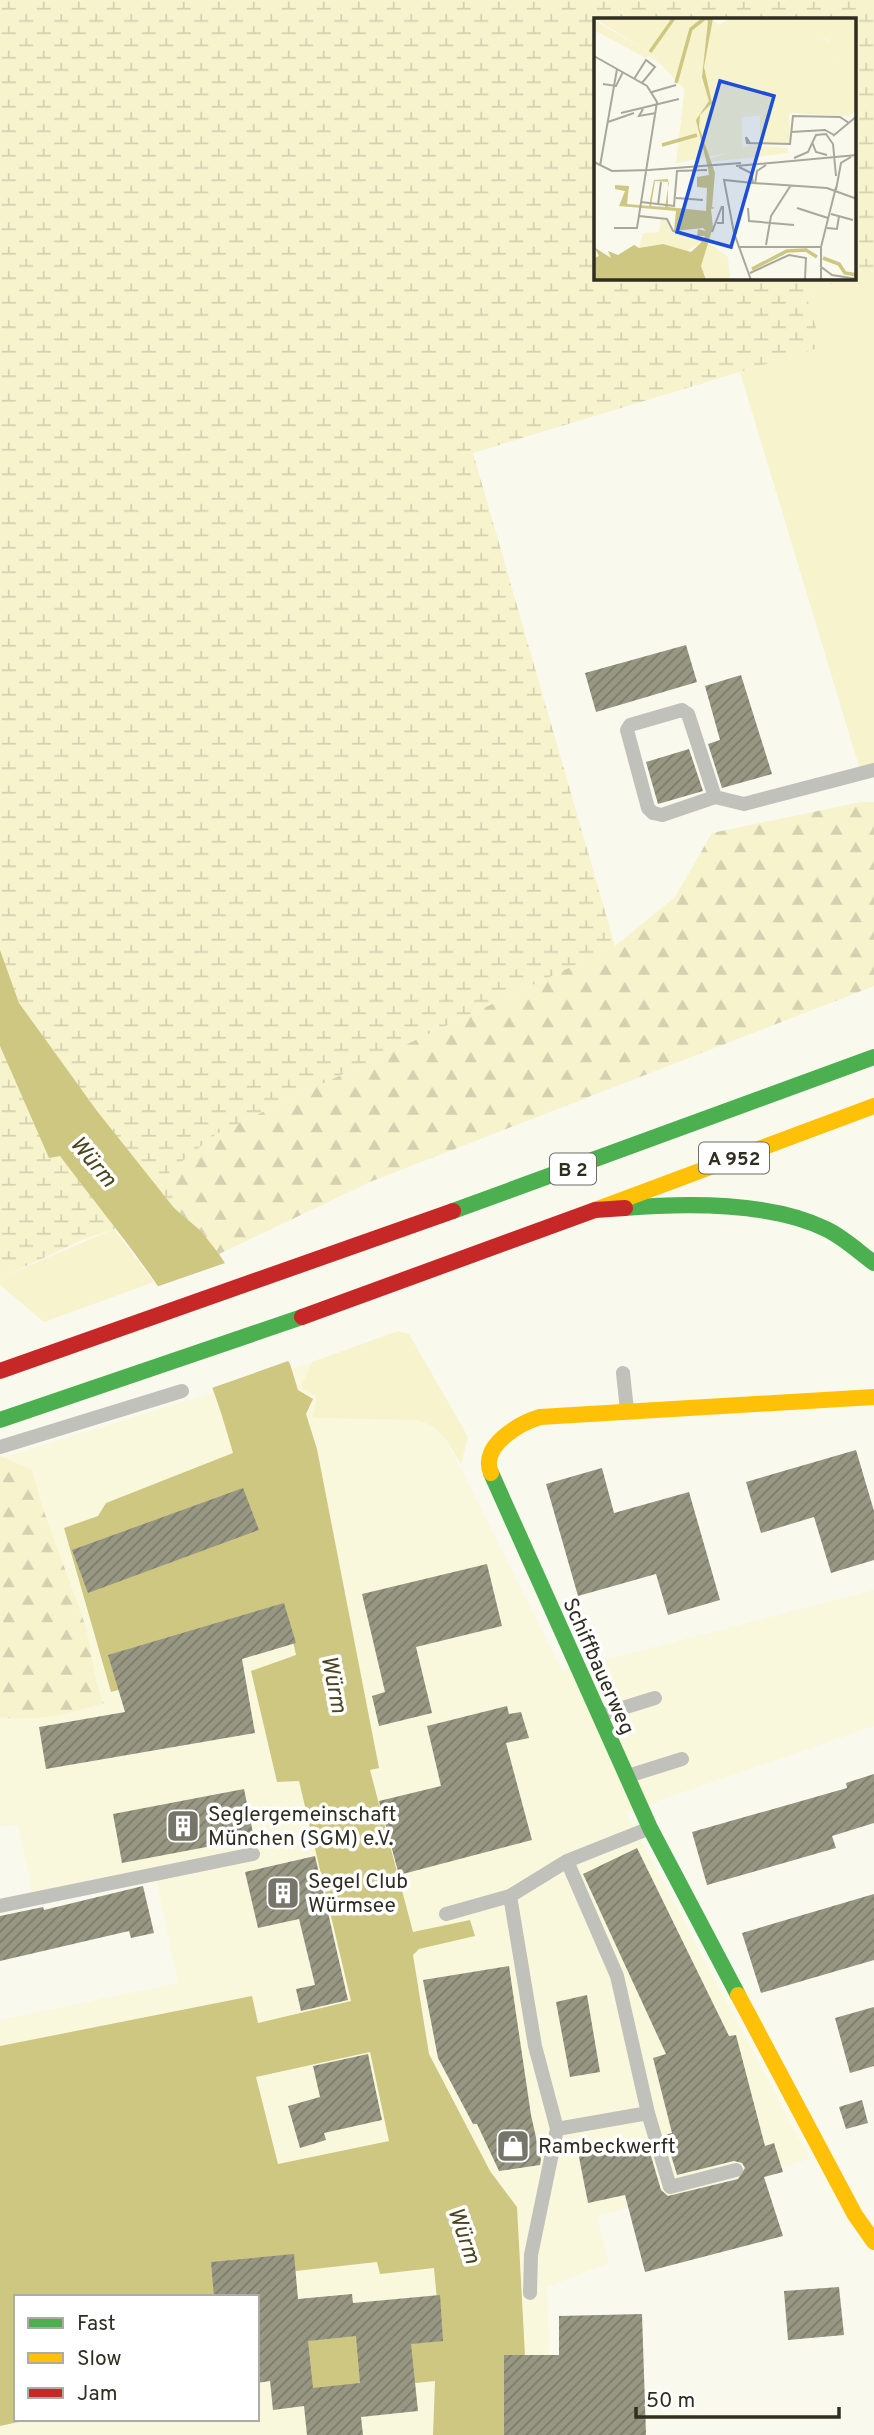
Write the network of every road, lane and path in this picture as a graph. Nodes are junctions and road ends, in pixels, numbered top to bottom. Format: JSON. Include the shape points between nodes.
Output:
{"nodes":[{"id":1,"x":874,"y":770,"type":"edge"},
{"id":2,"x":715,"y":797,"type":"junction"},
{"id":3,"x":874,"y":1057,"type":"edge"},
{"id":4,"x":874,"y":1107,"type":"edge"},
{"id":5,"x":595,"y":1210,"type":"junction"},
{"id":6,"x":874,"y":1263,"type":"edge"},
{"id":7,"x":0,"y":1371,"type":"edge"},
{"id":8,"x":623,"y":1373,"type":"dead end"},
{"id":9,"x":182,"y":1391,"type":"dead end"},
{"id":10,"x":874,"y":1397,"type":"edge"},
{"id":11,"x":628,"y":1413,"type":"junction"},
{"id":12,"x":0,"y":1420,"type":"edge"},
{"id":13,"x":0,"y":1447,"type":"edge"},
{"id":14,"x":655,"y":1698,"type":"dead end"},
{"id":15,"x":598,"y":1715,"type":"junction"},
{"id":16,"x":682,"y":1759,"type":"dead end"},
{"id":17,"x":626,"y":1776,"type":"junction"},
{"id":18,"x":650,"y":1828,"type":"junction"},
{"id":19,"x":253,"y":1854,"type":"dead end"},
{"id":20,"x":567,"y":1861,"type":"junction"},
{"id":21,"x":510,"y":1896,"type":"junction"},
{"id":22,"x":0,"y":1906,"type":"edge"},
{"id":23,"x":446,"y":1913,"type":"dead end"},
{"id":24,"x":648,"y":2113,"type":"junction"},
{"id":25,"x":557,"y":2129,"type":"junction"},
{"id":26,"x":736,"y":2170,"type":"dead end"},
{"id":27,"x":874,"y":2242,"type":"edge"},
{"id":28,"x":530,"y":2293,"type":"dead end"}],
"edges":[{"from":1,"to":2,"type":"lane","via":[[744,804]]},
{"from":2,"to":2,"type":"lane","via":[[662,815],[653,813],[627,730],[630,725],[682,710],[688,714]]},
{"from":3,"to":7,"type":"main road","number":"B 2","via":[[271,1278]]},
{"from":4,"to":5,"type":"main road","number":"A 952"},
{"from":5,"to":6,"type":"main road","via":[[690,1203],[783,1215],[826,1229]]},
{"from":5,"to":12,"type":"main road","number":"B 2","via":[[297,1320]]},
{"from":8,"to":11,"type":"lane"},
{"from":9,"to":13,"type":"lane"},
{"from":10,"to":11,"type":"main road","name":"Schiffbauerweg"},
{"from":11,"to":15,"type":"main road","name":"Schiffbauerweg","via":[[524,1421],[509,1430],[491,1452],[488,1467]]},
{"from":14,"to":15,"type":"lane"},
{"from":15,"to":17,"type":"main road","name":"Schiffbauerweg"},
{"from":16,"to":17,"type":"lane"},
{"from":17,"to":18,"type":"main road","name":"Schiffbauerweg"},
{"from":18,"to":20,"type":"lane"},
{"from":18,"to":27,"type":"main road","name":"Schiffbauerweg","via":[[855,2215]]},
{"from":19,"to":22,"type":"lane"},
{"from":20,"to":21,"type":"lane"},
{"from":20,"to":24,"type":"lane","via":[[617,1976]]},
{"from":21,"to":23,"type":"lane"},
{"from":21,"to":25,"type":"lane","via":[[535,2046]]},
{"from":24,"to":25,"type":"lane"},
{"from":24,"to":26,"type":"lane","via":[[670,2187]]},
{"from":25,"to":28,"type":"lane","via":[[531,2255]]}]}
